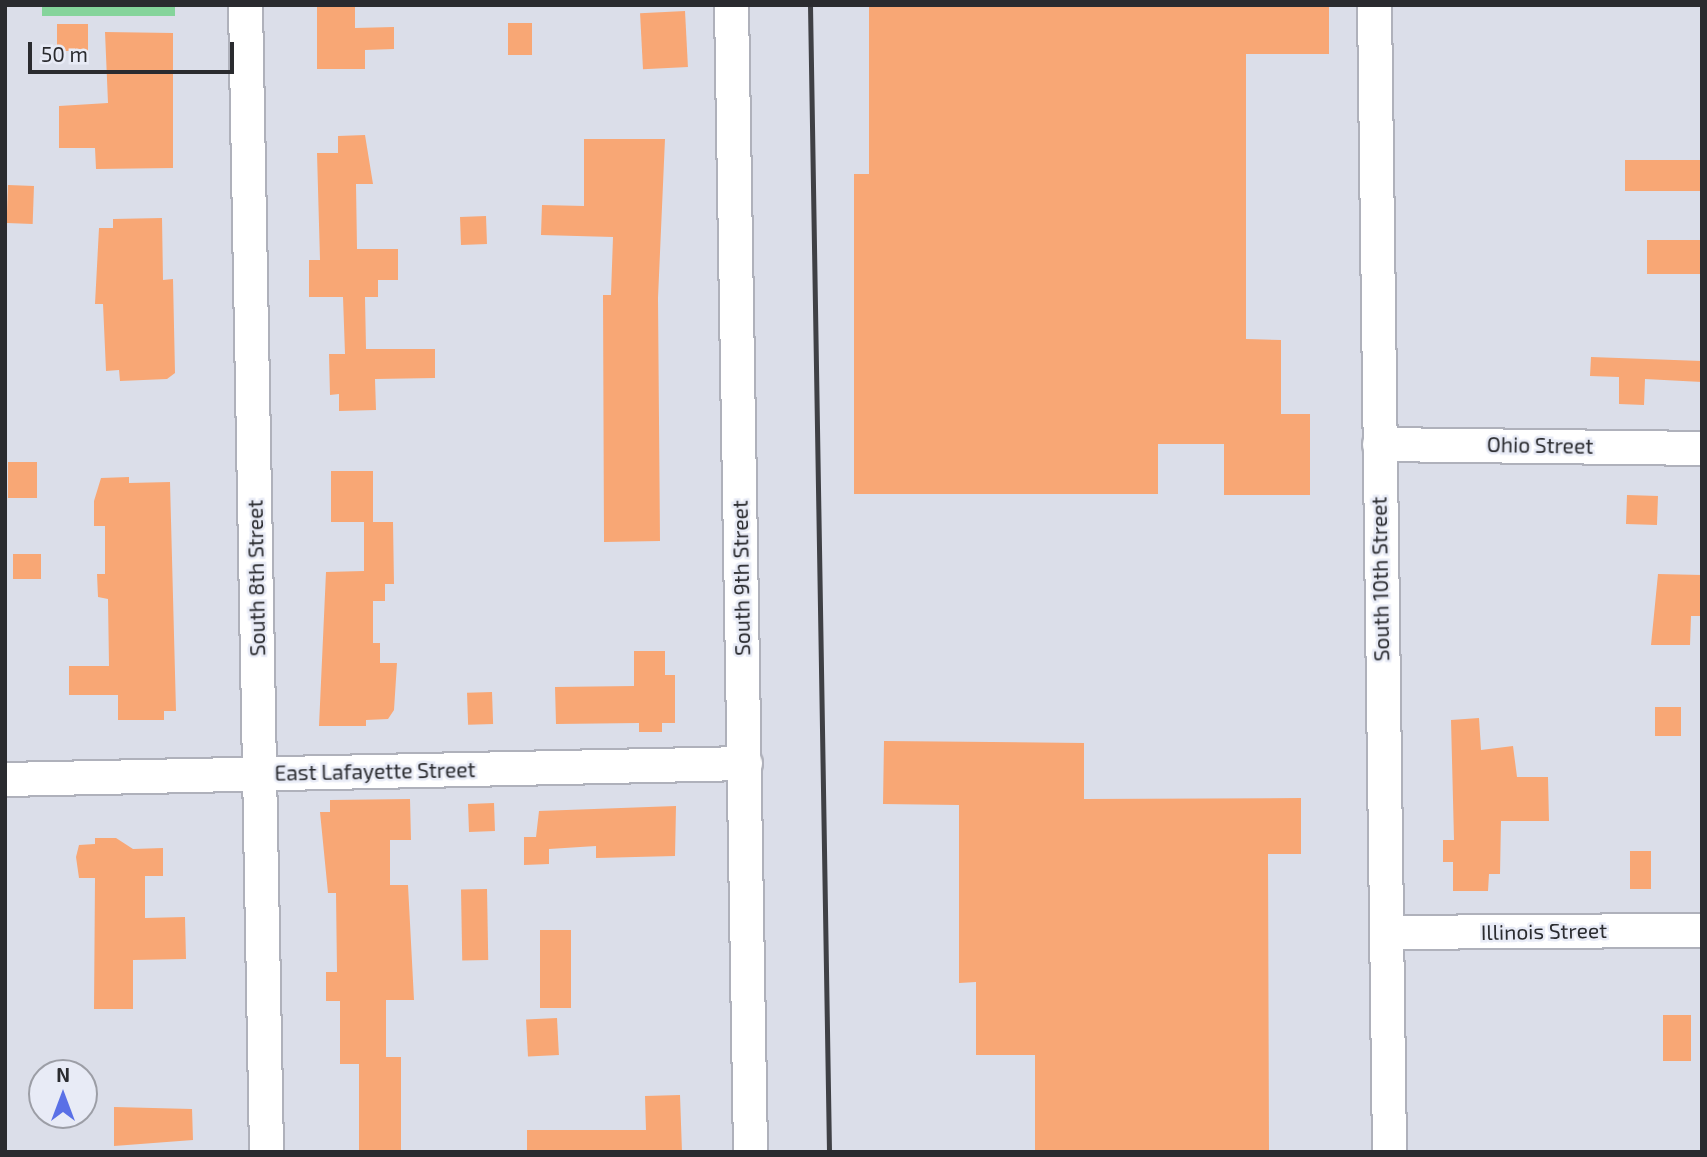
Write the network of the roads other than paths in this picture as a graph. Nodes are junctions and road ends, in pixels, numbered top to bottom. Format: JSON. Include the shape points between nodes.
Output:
{"nodes":[{"id":1,"x":245,"y":5,"type":"edge"},
{"id":2,"x":731,"y":5,"type":"edge"},
{"id":3,"x":1374,"y":5,"type":"edge"},
{"id":4,"x":1379,"y":444,"type":"junction"},
{"id":5,"x":1702,"y":448,"type":"edge"},
{"id":6,"x":745,"y":763,"type":"junction"},
{"id":7,"x":260,"y":773,"type":"junction"},
{"id":8,"x":5,"y":779,"type":"edge"},
{"id":9,"x":1702,"y":930,"type":"edge"},
{"id":10,"x":1387,"y":932,"type":"junction"},
{"id":11,"x":266,"y":1152,"type":"edge"},
{"id":12,"x":750,"y":1152,"type":"edge"},
{"id":13,"x":1389,"y":1152,"type":"edge"}],
"edges":[{"from":1,"to":7,"type":"street","name":"South 8th Street"},
{"from":2,"to":6,"type":"street","name":"South 9th Street"},
{"from":3,"to":4,"type":"street","name":"South 10th Street"},
{"from":4,"to":5,"type":"street","name":"Ohio Street"},
{"from":4,"to":10,"type":"street","name":"South 10th Street"},
{"from":6,"to":7,"type":"street","name":"East Lafayette Street"},
{"from":6,"to":12,"type":"street","name":"South 9th Street"},
{"from":7,"to":8,"type":"street","name":"East Lafayette Street"},
{"from":7,"to":11,"type":"street","name":"South 8th Street"},
{"from":9,"to":10,"type":"street","name":"Illinois Street"},
{"from":10,"to":13,"type":"street","name":"South 10th Street"}]}
